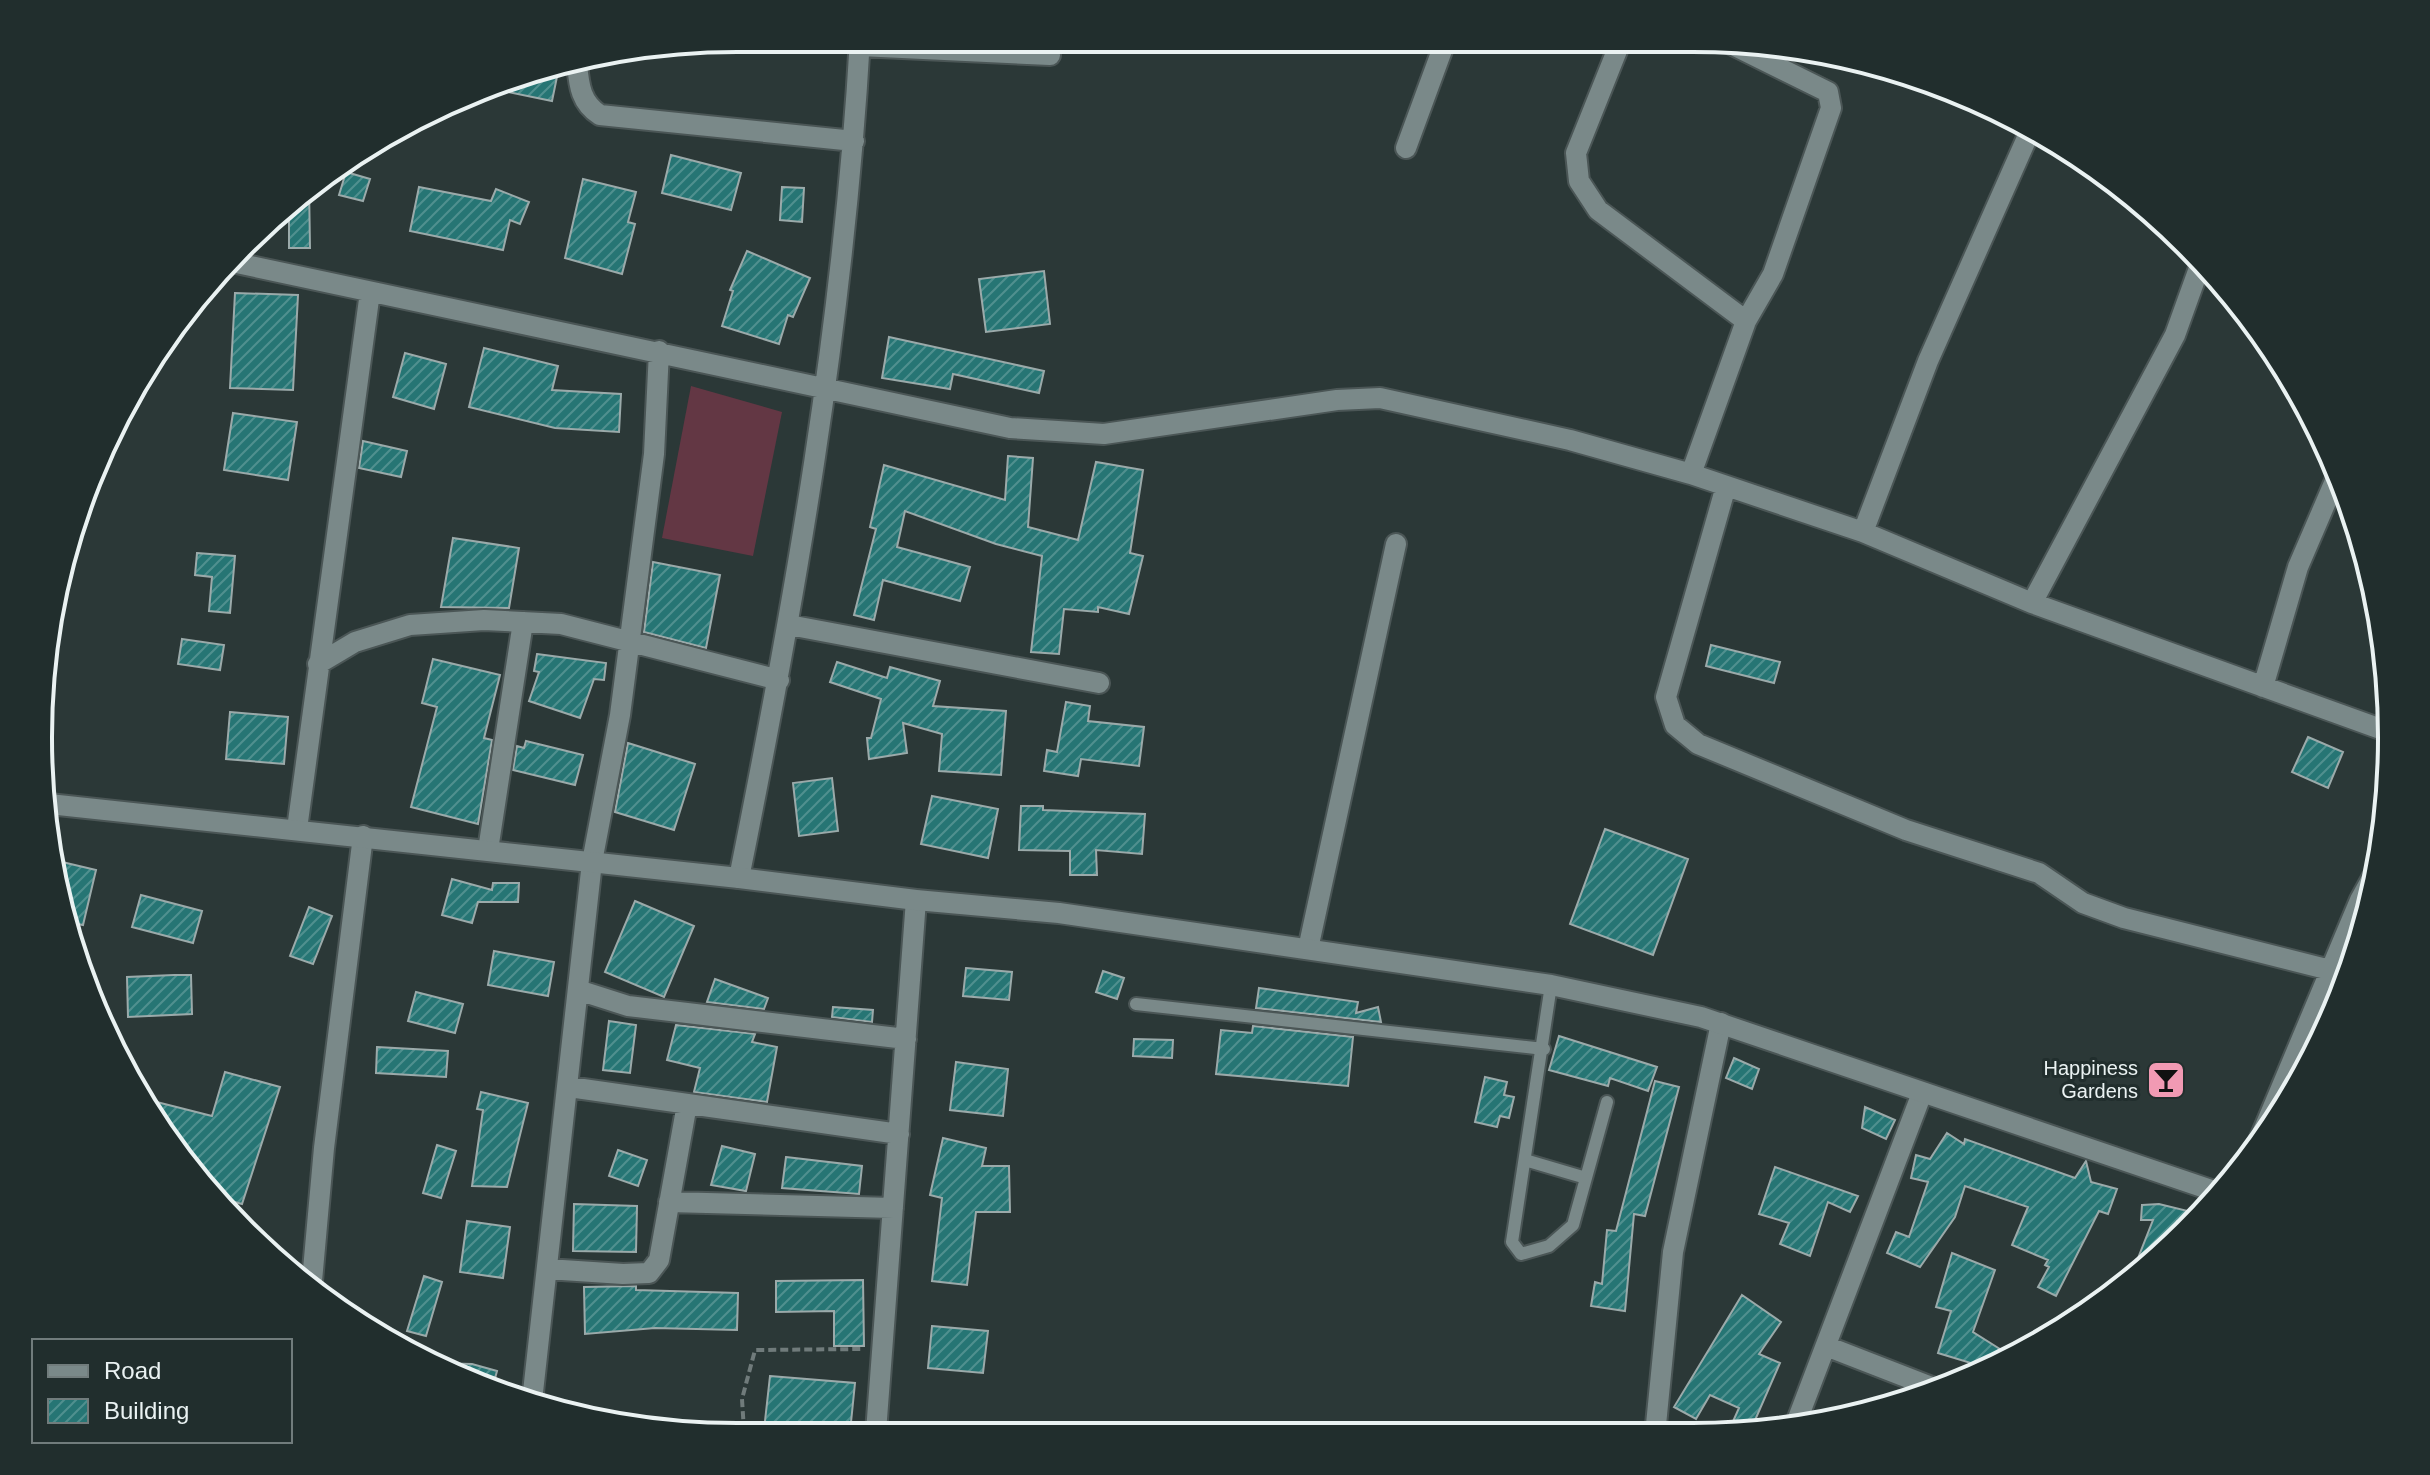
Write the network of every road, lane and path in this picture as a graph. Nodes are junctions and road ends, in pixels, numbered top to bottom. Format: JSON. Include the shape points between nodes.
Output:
{"nodes":[{"id":1,"x":859,"y":52,"type":"edge"},
{"id":2,"x":1006,"y":52,"type":"edge"},
{"id":3,"x":1441,"y":52,"type":"edge"},
{"id":4,"x":1616,"y":52,"type":"edge"},
{"id":5,"x":1050,"y":55,"type":"dead end"},
{"id":6,"x":1755,"y":55,"type":"edge"},
{"id":7,"x":578,"y":71,"type":"edge"},
{"id":8,"x":2026,"y":139,"type":"edge"},
{"id":9,"x":854,"y":141,"type":"junction"},
{"id":10,"x":1406,"y":148,"type":"dead end"},
{"id":11,"x":242,"y":264,"type":"edge"},
{"id":12,"x":2197,"y":274,"type":"edge"},
{"id":13,"x":370,"y":292,"type":"junction"},
{"id":14,"x":1746,"y":321,"type":"junction"},
{"id":15,"x":659,"y":351,"type":"junction"},
{"id":16,"x":826,"y":389,"type":"junction"},
{"id":17,"x":1691,"y":474,"type":"junction"},
{"id":18,"x":1726,"y":486,"type":"junction"},
{"id":19,"x":2331,"y":489,"type":"edge"},
{"id":20,"x":1863,"y":532,"type":"junction"},
{"id":21,"x":1396,"y":544,"type":"dead end"},
{"id":22,"x":2032,"y":603,"type":"junction"},
{"id":23,"x":523,"y":622,"type":"junction"},
{"id":24,"x":789,"y":625,"type":"junction"},
{"id":25,"x":627,"y":641,"type":"junction"},
{"id":26,"x":318,"y":664,"type":"junction"},
{"id":27,"x":779,"y":680,"type":"junction"},
{"id":28,"x":1099,"y":683,"type":"dead end"},
{"id":29,"x":2263,"y":687,"type":"junction"},
{"id":30,"x":2378,"y":728,"type":"edge"},
{"id":31,"x":56,"y":805,"type":"edge"},
{"id":32,"x":297,"y":829,"type":"junction"},
{"id":33,"x":363,"y":836,"type":"junction"},
{"id":34,"x":488,"y":850,"type":"junction"},
{"id":35,"x":592,"y":862,"type":"junction"},
{"id":36,"x":739,"y":878,"type":"junction"},
{"id":37,"x":916,"y":900,"type":"junction"},
{"id":38,"x":2354,"y":918,"type":"edge"},
{"id":39,"x":1308,"y":949,"type":"junction"},
{"id":40,"x":2330,"y":970,"type":"junction"},
{"id":41,"x":1551,"y":985,"type":"junction"},
{"id":42,"x":578,"y":990,"type":"junction"},
{"id":43,"x":1136,"y":1004,"type":"dead end"},
{"id":44,"x":1721,"y":1023,"type":"junction"},
{"id":45,"x":906,"y":1039,"type":"junction"},
{"id":46,"x":1544,"y":1049,"type":"junction"},
{"id":47,"x":569,"y":1087,"type":"junction"},
{"id":48,"x":2281,"y":1088,"type":"edge"},
{"id":49,"x":1922,"y":1093,"type":"junction"},
{"id":50,"x":1607,"y":1102,"type":"dead end"},
{"id":51,"x":687,"y":1104,"type":"junction"},
{"id":52,"x":899,"y":1134,"type":"junction"},
{"id":53,"x":1525,"y":1160,"type":"junction"},
{"id":54,"x":1586,"y":1178,"type":"junction"},
{"id":55,"x":2208,"y":1189,"type":"edge"},
{"id":56,"x":669,"y":1202,"type":"junction"},
{"id":57,"x":893,"y":1208,"type":"junction"},
{"id":58,"x":547,"y":1269,"type":"junction"},
{"id":59,"x":313,"y":1275,"type":"edge"},
{"id":60,"x":1826,"y":1346,"type":"junction"},
{"id":61,"x":883,"y":1349,"type":"junction"},
{"id":62,"x":1922,"y":1383,"type":"edge"},
{"id":63,"x":533,"y":1392,"type":"edge"},
{"id":64,"x":1800,"y":1414,"type":"edge"},
{"id":65,"x":744,"y":1423,"type":"edge"},
{"id":66,"x":877,"y":1423,"type":"edge"},
{"id":67,"x":1656,"y":1423,"type":"edge"}],
"edges":[{"from":1,"to":9,"type":"street"},
{"from":2,"to":5,"type":"street"},
{"from":3,"to":10,"type":"street"},
{"from":4,"to":14,"type":"street","via":[[1576,153],[1579,181],[1598,210]]},
{"from":6,"to":14,"type":"street","via":[[1828,92],[1831,108],[1773,274]]},
{"from":7,"to":9,"type":"street","via":[[588,108],[600,115]]},
{"from":8,"to":20,"type":"street","via":[[1928,361]]},
{"from":9,"to":16,"type":"street"},
{"from":11,"to":13,"type":"street"},
{"from":12,"to":22,"type":"street","via":[[2175,335]]},
{"from":13,"to":15,"type":"street"},
{"from":13,"to":26,"type":"street"},
{"from":14,"to":17,"type":"street"},
{"from":15,"to":16,"type":"street"},
{"from":15,"to":25,"type":"street","via":[[654,454]]},
{"from":16,"to":17,"type":"street","via":[[1010,428],[1104,434],[1380,398],[1570,440]]},
{"from":16,"to":24,"type":"street"},
{"from":17,"to":18,"type":"street"},
{"from":18,"to":20,"type":"street"},
{"from":18,"to":40,"type":"street","via":[[1666,697],[1675,725],[1698,744],[1906,830],[2039,873],[2083,903],[2124,918]]},
{"from":19,"to":29,"type":"street","via":[[2298,567]]},
{"from":20,"to":22,"type":"street"},
{"from":21,"to":39,"type":"street"},
{"from":22,"to":29,"type":"street"},
{"from":23,"to":25,"type":"street","via":[[561,624]]},
{"from":23,"to":26,"type":"street","via":[[410,625],[355,642]]},
{"from":23,"to":34,"type":"street"},
{"from":24,"to":27,"type":"street"},
{"from":24,"to":28,"type":"street"},
{"from":25,"to":27,"type":"street"},
{"from":25,"to":35,"type":"street","via":[[620,715]]},
{"from":26,"to":32,"type":"street"},
{"from":27,"to":36,"type":"street"},
{"from":29,"to":30,"type":"street"},
{"from":31,"to":32,"type":"street"},
{"from":32,"to":33,"type":"street"},
{"from":33,"to":34,"type":"street"},
{"from":33,"to":59,"type":"street"},
{"from":34,"to":35,"type":"street"},
{"from":35,"to":36,"type":"street"},
{"from":35,"to":42,"type":"street"},
{"from":36,"to":37,"type":"street"},
{"from":37,"to":39,"type":"street","via":[[1059,913]]},
{"from":37,"to":45,"type":"street"},
{"from":38,"to":40,"type":"street"},
{"from":39,"to":41,"type":"street"},
{"from":40,"to":48,"type":"street"},
{"from":41,"to":44,"type":"street"},
{"from":41,"to":46,"type":"lane"},
{"from":42,"to":45,"type":"street","via":[[628,1006]]},
{"from":42,"to":47,"type":"street"},
{"from":43,"to":46,"type":"lane"},
{"from":44,"to":49,"type":"street"},
{"from":44,"to":67,"type":"street","via":[[1673,1252]]},
{"from":45,"to":52,"type":"street"},
{"from":46,"to":53,"type":"lane"},
{"from":47,"to":51,"type":"street"},
{"from":47,"to":58,"type":"street"},
{"from":49,"to":55,"type":"street"},
{"from":49,"to":60,"type":"street"},
{"from":50,"to":54,"type":"lane"},
{"from":51,"to":52,"type":"street"},
{"from":51,"to":56,"type":"street"},
{"from":52,"to":57,"type":"street"},
{"from":53,"to":54,"type":"lane"},
{"from":53,"to":54,"type":"lane","via":[[1512,1242],[1521,1254],[1549,1246],[1573,1225]]},
{"from":56,"to":57,"type":"street"},
{"from":56,"to":58,"type":"street","via":[[659,1260],[649,1273]]},
{"from":57,"to":61,"type":"street"},
{"from":58,"to":63,"type":"street"},
{"from":60,"to":62,"type":"street"},
{"from":60,"to":64,"type":"street"},
{"from":61,"to":65,"type":"path","via":[[755,1350],[742,1399]]},
{"from":61,"to":66,"type":"street"}]}
